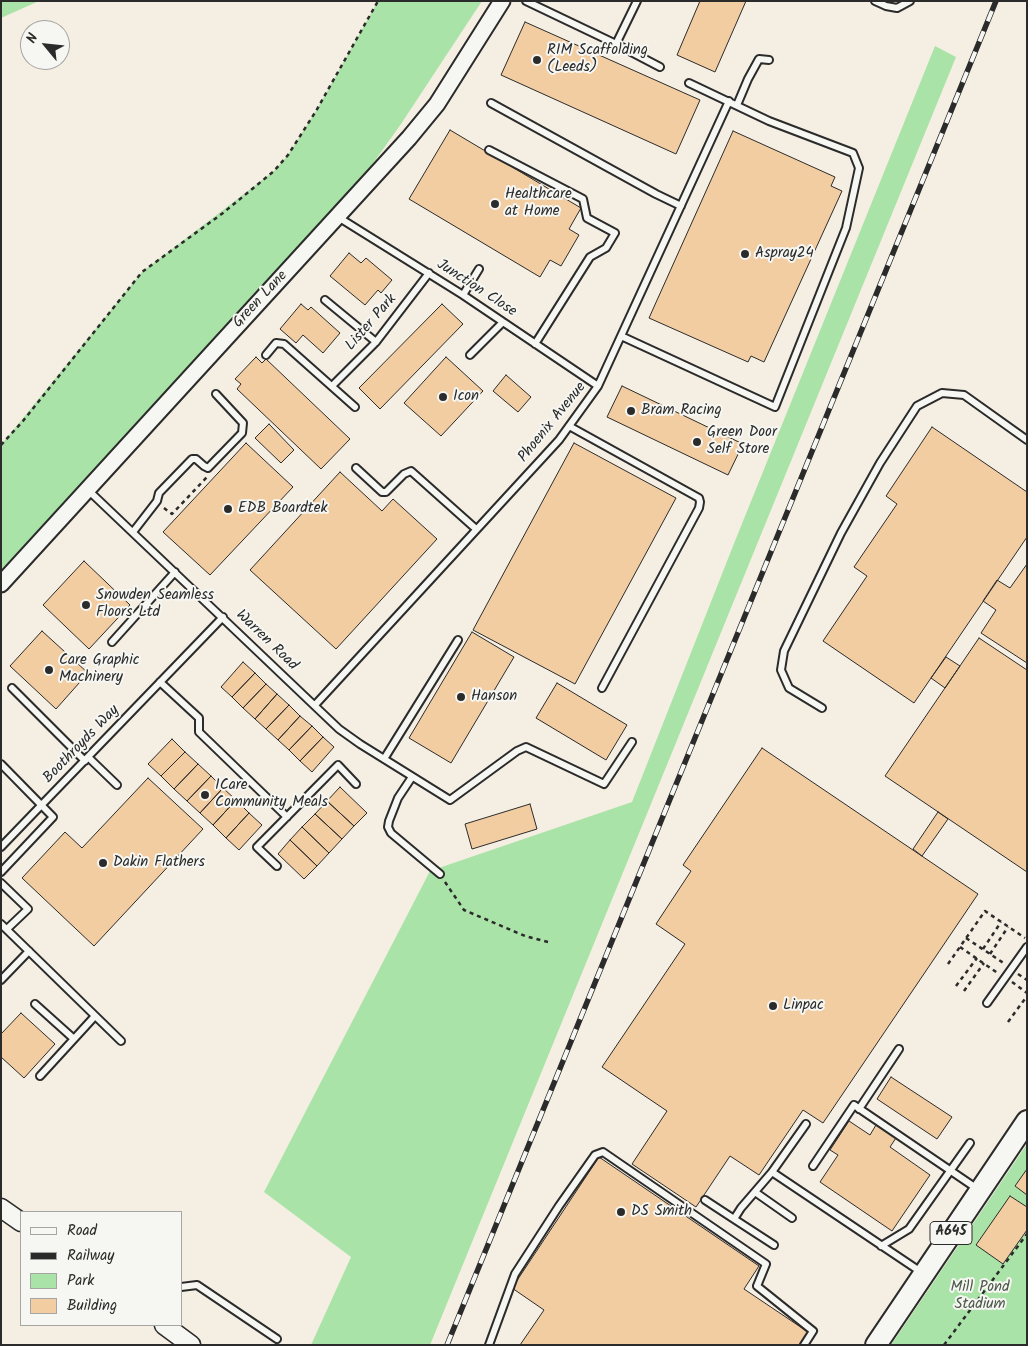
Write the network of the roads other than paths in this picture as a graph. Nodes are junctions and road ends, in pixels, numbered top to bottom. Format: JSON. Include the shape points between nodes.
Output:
{"nodes":[{"id":1,"x":502,"y":1,"type":"edge"},
{"id":2,"x":526,"y":1,"type":"edge"},
{"id":3,"x":876,"y":1,"type":"edge"},
{"id":4,"x":910,"y":1,"type":"edge"},
{"id":5,"x":634,"y":2,"type":"edge"},
{"id":6,"x":616,"y":44,"type":"junction"},
{"id":7,"x":769,"y":60,"type":"dead end"},
{"id":8,"x":660,"y":67,"type":"dead end"},
{"id":9,"x":689,"y":83,"type":"dead end"},
{"id":10,"x":729,"y":101,"type":"junction"},
{"id":11,"x":491,"y":103,"type":"dead end"},
{"id":12,"x":737,"y":105,"type":"junction"},
{"id":13,"x":489,"y":150,"type":"dead end"},
{"id":14,"x":680,"y":206,"type":"junction"},
{"id":15,"x":338,"y":217,"type":"junction"},
{"id":16,"x":479,"y":269,"type":"dead end"},
{"id":17,"x":429,"y":273,"type":"junction"},
{"id":18,"x":463,"y":295,"type":"junction"},
{"id":19,"x":325,"y":300,"type":"dead end"},
{"id":20,"x":503,"y":322,"type":"junction"},
{"id":21,"x":621,"y":336,"type":"junction"},
{"id":22,"x":376,"y":342,"type":"junction"},
{"id":23,"x":535,"y":344,"type":"junction"},
{"id":24,"x":266,"y":355,"type":"dead end"},
{"id":25,"x":470,"y":355,"type":"dead end"},
{"id":26,"x":332,"y":386,"type":"junction"},
{"id":27,"x":598,"y":386,"type":"junction"},
{"id":28,"x":216,"y":394,"type":"dead end"},
{"id":29,"x":355,"y":407,"type":"dead end"},
{"id":30,"x":569,"y":426,"type":"junction"},
{"id":31,"x":1027,"y":440,"type":"edge"},
{"id":32,"x":356,"y":468,"type":"dead end"},
{"id":33,"x":88,"y":490,"type":"junction"},
{"id":34,"x":476,"y":529,"type":"junction"},
{"id":35,"x":133,"y":532,"type":"junction"},
{"id":36,"x":175,"y":572,"type":"junction"},
{"id":37,"x":1,"y":584,"type":"edge"},
{"id":38,"x":223,"y":617,"type":"junction"},
{"id":39,"x":458,"y":640,"type":"dead end"},
{"id":40,"x":112,"y":642,"type":"dead end"},
{"id":41,"x":160,"y":682,"type":"junction"},
{"id":42,"x":12,"y":688,"type":"dead end"},
{"id":43,"x":602,"y":688,"type":"dead end"},
{"id":44,"x":315,"y":705,"type":"junction"},
{"id":45,"x":822,"y":708,"type":"dead end"},
{"id":46,"x":632,"y":742,"type":"dead end"},
{"id":47,"x":87,"y":759,"type":"junction"},
{"id":48,"x":384,"y":759,"type":"junction"},
{"id":49,"x":1,"y":764,"type":"edge"},
{"id":50,"x":412,"y":776,"type":"junction"},
{"id":51,"x":356,"y":784,"type":"dead end"},
{"id":52,"x":117,"y":785,"type":"dead end"},
{"id":53,"x":42,"y":805,"type":"junction"},
{"id":54,"x":287,"y":817,"type":"junction"},
{"id":55,"x":1,"y":847,"type":"edge"},
{"id":56,"x":277,"y":866,"type":"dead end"},
{"id":57,"x":1,"y":872,"type":"edge"},
{"id":58,"x":440,"y":874,"type":"road end"},
{"id":59,"x":1,"y":883,"type":"edge"},
{"id":60,"x":1,"y":924,"type":"edge"},
{"id":61,"x":7,"y":929,"type":"junction"},
{"id":62,"x":1027,"y":947,"type":"edge"},
{"id":63,"x":29,"y":951,"type":"junction"},
{"id":64,"x":2,"y":978,"type":"edge"},
{"id":65,"x":987,"y":1003,"type":"dead end"},
{"id":66,"x":35,"y":1004,"type":"dead end"},
{"id":67,"x":95,"y":1016,"type":"junction"},
{"id":68,"x":74,"y":1039,"type":"junction"},
{"id":69,"x":120,"y":1041,"type":"dead end"},
{"id":70,"x":899,"y":1049,"type":"dead end"},
{"id":71,"x":40,"y":1076,"type":"dead end"},
{"id":72,"x":859,"y":1109,"type":"junction"},
{"id":73,"x":1027,"y":1121,"type":"edge"},
{"id":74,"x":806,"y":1124,"type":"dead end"},
{"id":75,"x":970,"y":1143,"type":"dead end"},
{"id":76,"x":813,"y":1166,"type":"dead end"},
{"id":77,"x":951,"y":1171,"type":"junction"},
{"id":78,"x":772,"y":1172,"type":"junction"},
{"id":79,"x":980,"y":1191,"type":"junction"},
{"id":80,"x":755,"y":1192,"type":"junction"},
{"id":81,"x":705,"y":1200,"type":"dead end"},
{"id":82,"x":1,"y":1208,"type":"edge"},
{"id":83,"x":792,"y":1218,"type":"dead end"},
{"id":84,"x":734,"y":1220,"type":"junction"},
{"id":85,"x":20,"y":1221,"type":"edge"},
{"id":86,"x":774,"y":1245,"type":"dead end"},
{"id":87,"x":881,"y":1246,"type":"junction"},
{"id":88,"x":924,"y":1274,"type":"junction"},
{"id":89,"x":182,"y":1287,"type":"edge"},
{"id":90,"x":165,"y":1326,"type":"edge"},
{"id":91,"x":277,"y":1340,"type":"dead end"},
{"id":92,"x":191,"y":1345,"type":"edge"},
{"id":93,"x":488,"y":1345,"type":"edge"},
{"id":94,"x":804,"y":1345,"type":"edge"},
{"id":95,"x":876,"y":1345,"type":"edge"}],
"edges":[{"from":1,"to":15,"type":"street","name":"Green Lane","via":[[437,104]]},
{"from":2,"to":6,"type":"lane"},
{"from":3,"to":4,"type":"lane","via":[[897,8]]},
{"from":5,"to":6,"type":"lane"},
{"from":6,"to":8,"type":"lane"},
{"from":7,"to":12,"type":"lane","via":[[759,59]]},
{"from":9,"to":10,"type":"lane"},
{"from":10,"to":12,"type":"lane"},
{"from":10,"to":14,"type":"lane","name":"Phoenix Avenue"},
{"from":11,"to":14,"type":"lane"},
{"from":12,"to":21,"type":"lane","via":[[853,154],[859,168],[846,228],[775,408]]},
{"from":13,"to":23,"type":"lane","via":[[583,199],[588,218],[615,233],[606,248],[590,257]]},
{"from":14,"to":21,"type":"lane","name":"Phoenix Avenue"},
{"from":15,"to":17,"type":"lane","name":"Junction Close"},
{"from":15,"to":33,"type":"street","name":"Green Lane"},
{"from":16,"to":18,"type":"lane"},
{"from":17,"to":18,"type":"lane","name":"Junction Close"},
{"from":17,"to":22,"type":"lane","name":"Lister Park"},
{"from":18,"to":20,"type":"lane","name":"Junction Close"},
{"from":19,"to":22,"type":"lane"},
{"from":20,"to":23,"type":"lane","name":"Junction Close"},
{"from":20,"to":25,"type":"lane"},
{"from":21,"to":27,"type":"lane","name":"Phoenix Avenue"},
{"from":22,"to":26,"type":"lane","name":"Lister Park"},
{"from":23,"to":27,"type":"lane","name":"Junction Close"},
{"from":24,"to":26,"type":"lane","via":[[276,343],[284,344]]},
{"from":26,"to":29,"type":"lane"},
{"from":27,"to":30,"type":"lane","name":"Phoenix Avenue"},
{"from":28,"to":35,"type":"lane","via":[[243,423],[242,433],[208,468],[192,459],[159,493]]},
{"from":30,"to":34,"type":"lane","name":"Phoenix Avenue"},
{"from":30,"to":43,"type":"lane","via":[[699,498],[700,502]]},
{"from":31,"to":45,"type":"lane","via":[[964,395],[942,393],[917,406],[845,526],[784,651],[781,670],[789,688]]},
{"from":32,"to":34,"type":"lane","via":[[382,492],[411,471]]},
{"from":33,"to":35,"type":"lane","name":"Warren Road"},
{"from":33,"to":37,"type":"street","name":"Green Lane"},
{"from":34,"to":44,"type":"lane","name":"Phoenix Avenue"},
{"from":35,"to":36,"type":"lane","name":"Warren Road"},
{"from":36,"to":38,"type":"lane","name":"Warren Road"},
{"from":36,"to":40,"type":"lane"},
{"from":38,"to":41,"type":"lane","name":"Boothroyds Way"},
{"from":38,"to":44,"type":"lane","name":"Warren Road"},
{"from":39,"to":48,"type":"lane"},
{"from":41,"to":47,"type":"lane","name":"Boothroyds Way"},
{"from":41,"to":54,"type":"lane","via":[[198,718],[199,732]]},
{"from":42,"to":47,"type":"lane"},
{"from":44,"to":48,"type":"lane","name":"Warren Road","via":[[339,729]]},
{"from":46,"to":50,"type":"lane","name":"Warren Road","via":[[604,784],[526,747],[450,800]]},
{"from":47,"to":52,"type":"lane"},
{"from":47,"to":53,"type":"lane","name":"Boothroyds Way"},
{"from":48,"to":50,"type":"lane","name":"Warren Road"},
{"from":49,"to":53,"type":"lane"},
{"from":50,"to":58,"type":"lane","via":[[398,798],[388,827],[390,833]]},
{"from":51,"to":54,"type":"lane","via":[[338,765]]},
{"from":53,"to":55,"type":"lane","name":"Boothroyds Way"},
{"from":53,"to":57,"type":"lane","via":[[53,817]]},
{"from":54,"to":56,"type":"lane","via":[[257,847]]},
{"from":59,"to":61,"type":"lane","via":[[28,909]]},
{"from":60,"to":61,"type":"lane"},
{"from":61,"to":63,"type":"lane"},
{"from":62,"to":65,"type":"lane"},
{"from":63,"to":64,"type":"lane"},
{"from":63,"to":67,"type":"lane"},
{"from":66,"to":68,"type":"lane"},
{"from":67,"to":68,"type":"lane"},
{"from":67,"to":69,"type":"lane"},
{"from":68,"to":71,"type":"lane"},
{"from":70,"to":72,"type":"lane"},
{"from":72,"to":76,"type":"lane","via":[[854,1105]]},
{"from":72,"to":77,"type":"lane"},
{"from":73,"to":79,"type":"main road","number":"A645"},
{"from":74,"to":78,"type":"lane"},
{"from":75,"to":77,"type":"lane"},
{"from":77,"to":79,"type":"lane"},
{"from":77,"to":87,"type":"lane","via":[[909,1229]]},
{"from":78,"to":80,"type":"lane"},
{"from":78,"to":87,"type":"lane"},
{"from":79,"to":88,"type":"main road","number":"A645"},
{"from":80,"to":83,"type":"lane"},
{"from":80,"to":84,"type":"lane"},
{"from":81,"to":84,"type":"lane"},
{"from":82,"to":85,"type":"main road"},
{"from":84,"to":86,"type":"lane"},
{"from":87,"to":88,"type":"lane"},
{"from":88,"to":95,"type":"main road","number":"A645"},
{"from":89,"to":91,"type":"lane","via":[[197,1285]]},
{"from":90,"to":92,"type":"main road"},
{"from":93,"to":94,"type":"lane","via":[[515,1274],[595,1155],[603,1152],[766,1264],[757,1286],[813,1331]]}]}
